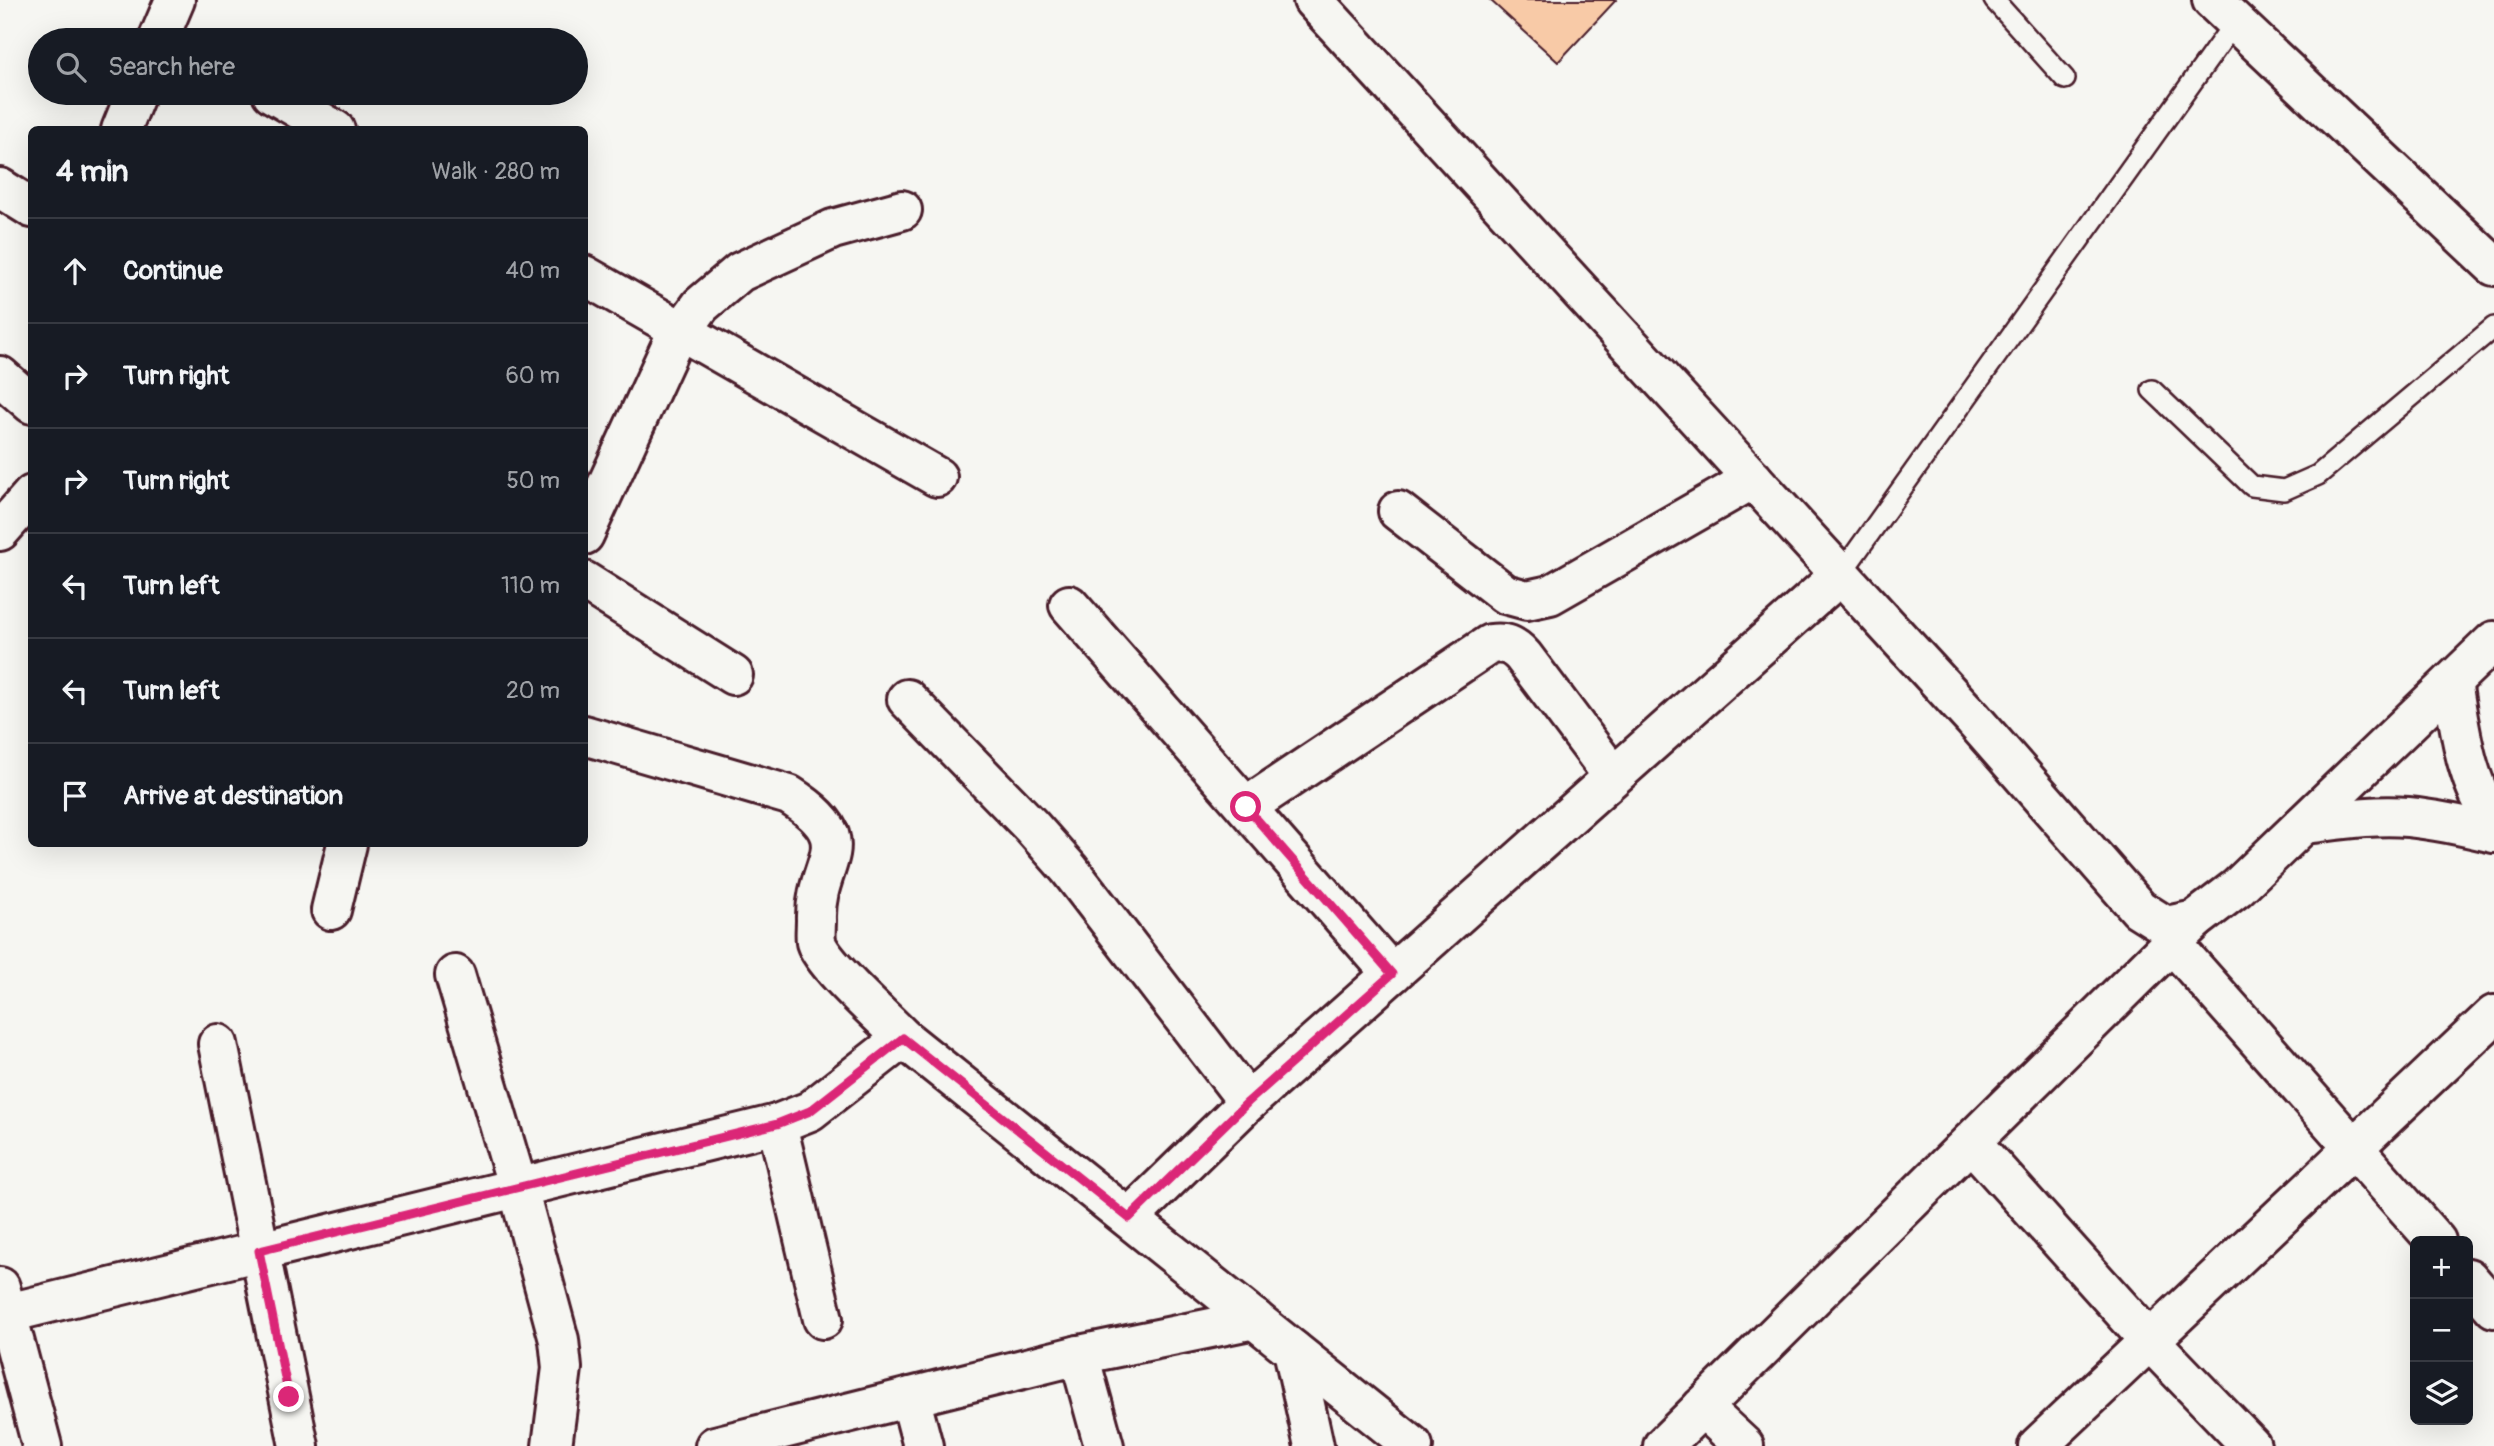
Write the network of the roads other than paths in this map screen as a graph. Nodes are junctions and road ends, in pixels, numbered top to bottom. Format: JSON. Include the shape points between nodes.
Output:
{"nodes":[{"id":1,"x":1313,"y":0,"type":"edge"},
{"id":2,"x":1994,"y":0,"type":"edge"},
{"id":3,"x":2223,"y":11,"type":"edge"},
{"id":4,"x":2065,"y":79,"type":"dead end"},
{"id":5,"x":131,"y":105,"type":"edge"},
{"id":6,"x":292,"y":105,"type":"edge"},
{"id":7,"x":123,"y":126,"type":"edge"},
{"id":8,"x":328,"y":126,"type":"edge"},
{"id":9,"x":0,"y":188,"type":"edge"},
{"id":10,"x":28,"y":206,"type":"edge"},
{"id":11,"x":902,"y":210,"type":"dead end"},
{"id":12,"x":2494,"y":267,"type":"edge"},
{"id":13,"x":588,"y":277,"type":"edge"},
{"id":14,"x":2494,"y":327,"type":"edge"},
{"id":15,"x":682,"y":331,"type":"junction"},
{"id":16,"x":0,"y":376,"type":"edge"},
{"id":17,"x":2151,"y":390,"type":"dead end"},
{"id":18,"x":28,"y":400,"type":"edge"},
{"id":19,"x":937,"y":477,"type":"dead end"},
{"id":20,"x":1753,"y":479,"type":"junction"},
{"id":21,"x":1398,"y":511,"type":"dead end"},
{"id":22,"x":588,"y":526,"type":"edge"},
{"id":23,"x":1840,"y":575,"type":"junction"},
{"id":24,"x":588,"y":584,"type":"edge"},
{"id":25,"x":1069,"y":605,"type":"dead end"},
{"id":26,"x":2494,"y":641,"type":"edge"},
{"id":27,"x":733,"y":675,"type":"dead end"},
{"id":28,"x":2452,"y":682,"type":"junction"},
{"id":29,"x":907,"y":699,"type":"dead end"},
{"id":30,"x":588,"y":736,"type":"edge"},
{"id":31,"x":1613,"y":776,"type":"junction"},
{"id":32,"x":1246,"y":807,"type":"junction"},
{"id":33,"x":2494,"y":820,"type":"edge"},
{"id":34,"x":2304,"y":824,"type":"junction"},
{"id":35,"x":2494,"y":833,"type":"edge"},
{"id":36,"x":346,"y":847,"type":"edge"},
{"id":37,"x":331,"y":910,"type":"dead end"},
{"id":38,"x":2184,"y":931,"type":"junction"},
{"id":39,"x":1392,"y":974,"type":"junction"},
{"id":40,"x":454,"y":975,"type":"dead end"},
{"id":41,"x":2494,"y":1015,"type":"edge"},
{"id":42,"x":903,"y":1038,"type":"junction"},
{"id":43,"x":218,"y":1044,"type":"dead end"},
{"id":44,"x":1248,"y":1102,"type":"junction"},
{"id":45,"x":777,"y":1124,"type":"junction"},
{"id":46,"x":1971,"y":1142,"type":"junction"},
{"id":47,"x":2354,"y":1147,"type":"junction"},
{"id":48,"x":518,"y":1188,"type":"junction"},
{"id":49,"x":1129,"y":1218,"type":"junction"},
{"id":50,"x":2432,"y":1236,"type":"edge"},
{"id":51,"x":259,"y":1251,"type":"junction"},
{"id":52,"x":2473,"y":1284,"type":"edge"},
{"id":53,"x":3,"y":1305,"type":"edge"},
{"id":54,"x":2494,"y":1308,"type":"edge"},
{"id":55,"x":822,"y":1319,"type":"dead end"},
{"id":56,"x":1255,"y":1319,"type":"junction"},
{"id":57,"x":2150,"y":1340,"type":"junction"},
{"id":58,"x":1293,"y":1350,"type":"junction"},
{"id":59,"x":1079,"y":1355,"type":"junction"},
{"id":60,"x":910,"y":1397,"type":"junction"},
{"id":61,"x":1702,"y":1407,"type":"junction"},
{"id":62,"x":722,"y":1445,"type":"edge"},
{"id":63,"x":42,"y":1446,"type":"edge"},
{"id":64,"x":299,"y":1446,"type":"edge"},
{"id":65,"x":552,"y":1446,"type":"edge"},
{"id":66,"x":923,"y":1446,"type":"edge"},
{"id":67,"x":1104,"y":1446,"type":"edge"},
{"id":68,"x":1314,"y":1446,"type":"edge"},
{"id":69,"x":1413,"y":1446,"type":"edge"},
{"id":70,"x":1663,"y":1446,"type":"edge"},
{"id":71,"x":1744,"y":1446,"type":"edge"},
{"id":72,"x":2038,"y":1446,"type":"edge"},
{"id":73,"x":2250,"y":1446,"type":"edge"}],
"edges":[{"from":1,"to":20,"type":"street"},
{"from":2,"to":4,"type":"lane"},
{"from":3,"to":12,"type":"street"},
{"from":3,"to":23,"type":"lane"},
{"from":5,"to":7,"type":"street"},
{"from":6,"to":8,"type":"street"},
{"from":9,"to":10,"type":"street"},
{"from":11,"to":15,"type":"street","via":[[833,229],[740,272],[701,305]]},
{"from":13,"to":15,"type":"street"},
{"from":14,"to":17,"type":"lane","via":[[2318,475],[2284,490],[2252,486]]},
{"from":15,"to":19,"type":"street"},
{"from":15,"to":22,"type":"street"},
{"from":16,"to":18,"type":"street"},
{"from":20,"to":21,"type":"street","via":[[1550,595],[1527,600],[1505,594]]},
{"from":20,"to":23,"type":"street"},
{"from":23,"to":31,"type":"street"},
{"from":23,"to":38,"type":"street","via":[[2139,909],[2165,926]]},
{"from":24,"to":27,"type":"street"},
{"from":25,"to":32,"type":"street"},
{"from":26,"to":28,"type":"street"},
{"from":28,"to":33,"type":"street","via":[[2473,781]]},
{"from":28,"to":34,"type":"street"},
{"from":29,"to":44,"type":"street","via":[[1069,869]]},
{"from":30,"to":42,"type":"street","via":[[789,796],[805,806],[831,839],[831,855],[816,903],[816,942],[836,970]]},
{"from":31,"to":32,"type":"street","via":[[1523,656],[1503,642],[1490,644]]},
{"from":31,"to":39,"type":"street"},
{"from":32,"to":39,"type":"street"},
{"from":34,"to":35,"type":"street","via":[[2405,817]]},
{"from":34,"to":38,"type":"street"},
{"from":36,"to":37,"type":"street"},
{"from":38,"to":46,"type":"street"},
{"from":38,"to":47,"type":"street"},
{"from":39,"to":44,"type":"street"},
{"from":40,"to":48,"type":"street"},
{"from":41,"to":47,"type":"street"},
{"from":42,"to":45,"type":"street","via":[[810,1111]]},
{"from":42,"to":49,"type":"street"},
{"from":43,"to":51,"type":"street"},
{"from":44,"to":49,"type":"street"},
{"from":45,"to":48,"type":"street"},
{"from":45,"to":55,"type":"street"},
{"from":46,"to":57,"type":"street"},
{"from":46,"to":61,"type":"street"},
{"from":47,"to":50,"type":"street"},
{"from":47,"to":57,"type":"street"},
{"from":48,"to":51,"type":"street"},
{"from":48,"to":65,"type":"street","via":[[559,1340],[562,1368]]},
{"from":49,"to":56,"type":"street"},
{"from":51,"to":53,"type":"street"},
{"from":51,"to":64,"type":"street"},
{"from":52,"to":54,"type":"street"},
{"from":53,"to":63,"type":"street"},
{"from":56,"to":58,"type":"street"},
{"from":56,"to":59,"type":"street"},
{"from":57,"to":72,"type":"street"},
{"from":57,"to":73,"type":"street"},
{"from":58,"to":68,"type":"street"},
{"from":58,"to":69,"type":"street"},
{"from":59,"to":60,"type":"street"},
{"from":59,"to":67,"type":"street"},
{"from":60,"to":62,"type":"street"},
{"from":60,"to":66,"type":"street"},
{"from":61,"to":70,"type":"street"},
{"from":61,"to":71,"type":"street"}]}
